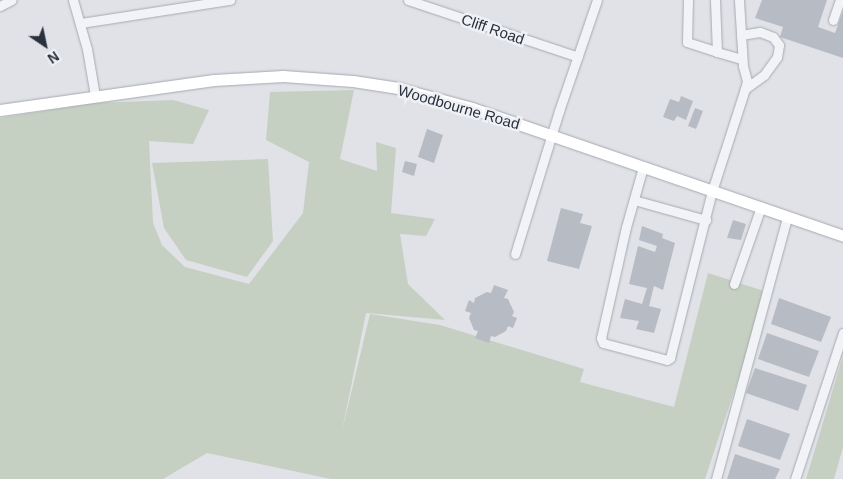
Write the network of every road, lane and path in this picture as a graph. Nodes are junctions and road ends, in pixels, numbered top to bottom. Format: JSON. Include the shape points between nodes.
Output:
{"nodes":[{"id":1,"x":12,"y":0,"type":"edge"},
{"id":2,"x":74,"y":0,"type":"edge"},
{"id":3,"x":230,"y":0,"type":"edge"},
{"id":4,"x":408,"y":0,"type":"edge"},
{"id":5,"x":597,"y":0,"type":"edge"},
{"id":6,"x":688,"y":0,"type":"edge"},
{"id":7,"x":715,"y":0,"type":"edge"},
{"id":8,"x":739,"y":0,"type":"edge"},
{"id":9,"x":840,"y":0,"type":"edge"},
{"id":10,"x":0,"y":6,"type":"edge"},
{"id":11,"x":833,"y":20,"type":"dead end"},
{"id":12,"x":81,"y":23,"type":"junction"},
{"id":13,"x":741,"y":35,"type":"junction"},
{"id":14,"x":717,"y":52,"type":"junction"},
{"id":15,"x":578,"y":57,"type":"junction"},
{"id":16,"x":742,"y":59,"type":"junction"},
{"id":17,"x":745,"y":89,"type":"junction"},
{"id":18,"x":95,"y":96,"type":"junction"},
{"id":19,"x":0,"y":110,"type":"edge"},
{"id":20,"x":551,"y":135,"type":"junction"},
{"id":21,"x":643,"y":167,"type":"junction"},
{"id":22,"x":712,"y":191,"type":"junction"},
{"id":23,"x":634,"y":200,"type":"junction"},
{"id":24,"x":761,"y":208,"type":"junction"},
{"id":25,"x":787,"y":217,"type":"junction"},
{"id":26,"x":706,"y":220,"type":"junction"},
{"id":27,"x":843,"y":236,"type":"edge"},
{"id":28,"x":515,"y":254,"type":"dead end"},
{"id":29,"x":734,"y":284,"type":"dead end"},
{"id":30,"x":843,"y":333,"type":"edge"},
{"id":31,"x":716,"y":479,"type":"edge"},
{"id":32,"x":795,"y":479,"type":"edge"}],
"edges":[{"from":1,"to":10,"type":"street"},
{"from":2,"to":12,"type":"street"},
{"from":3,"to":12,"type":"street"},
{"from":4,"to":15,"type":"street","name":"Cliff Road"},
{"from":5,"to":15,"type":"street"},
{"from":6,"to":14,"type":"street","via":[[687,42]]},
{"from":7,"to":14,"type":"street"},
{"from":8,"to":13,"type":"street"},
{"from":9,"to":11,"type":"street"},
{"from":12,"to":18,"type":"street"},
{"from":13,"to":16,"type":"street"},
{"from":13,"to":17,"type":"street","via":[[760,32],[773,37],[779,45],[776,57],[764,75]]},
{"from":14,"to":16,"type":"street"},
{"from":15,"to":20,"type":"street"},
{"from":16,"to":17,"type":"street","via":[[747,81]]},
{"from":17,"to":22,"type":"street"},
{"from":18,"to":19,"type":"main road","name":"Woodbourne Road"},
{"from":18,"to":20,"type":"main road","name":"Woodbourne Road","via":[[254,76],[320,78],[398,88]]},
{"from":20,"to":21,"type":"main road","name":"Woodbourne Road"},
{"from":20,"to":28,"type":"street"},
{"from":21,"to":22,"type":"main road","name":"Woodbourne Road"},
{"from":21,"to":23,"type":"street"},
{"from":22,"to":24,"type":"main road","name":"Woodbourne Road"},
{"from":22,"to":26,"type":"street"},
{"from":23,"to":26,"type":"street"},
{"from":23,"to":26,"type":"street","via":[[601,338],[603,342],[667,360]]},
{"from":24,"to":25,"type":"main road","name":"Woodbourne Road"},
{"from":24,"to":29,"type":"street"},
{"from":25,"to":27,"type":"main road","name":"Woodbourne Road"},
{"from":25,"to":31,"type":"street"},
{"from":30,"to":32,"type":"street"}]}
